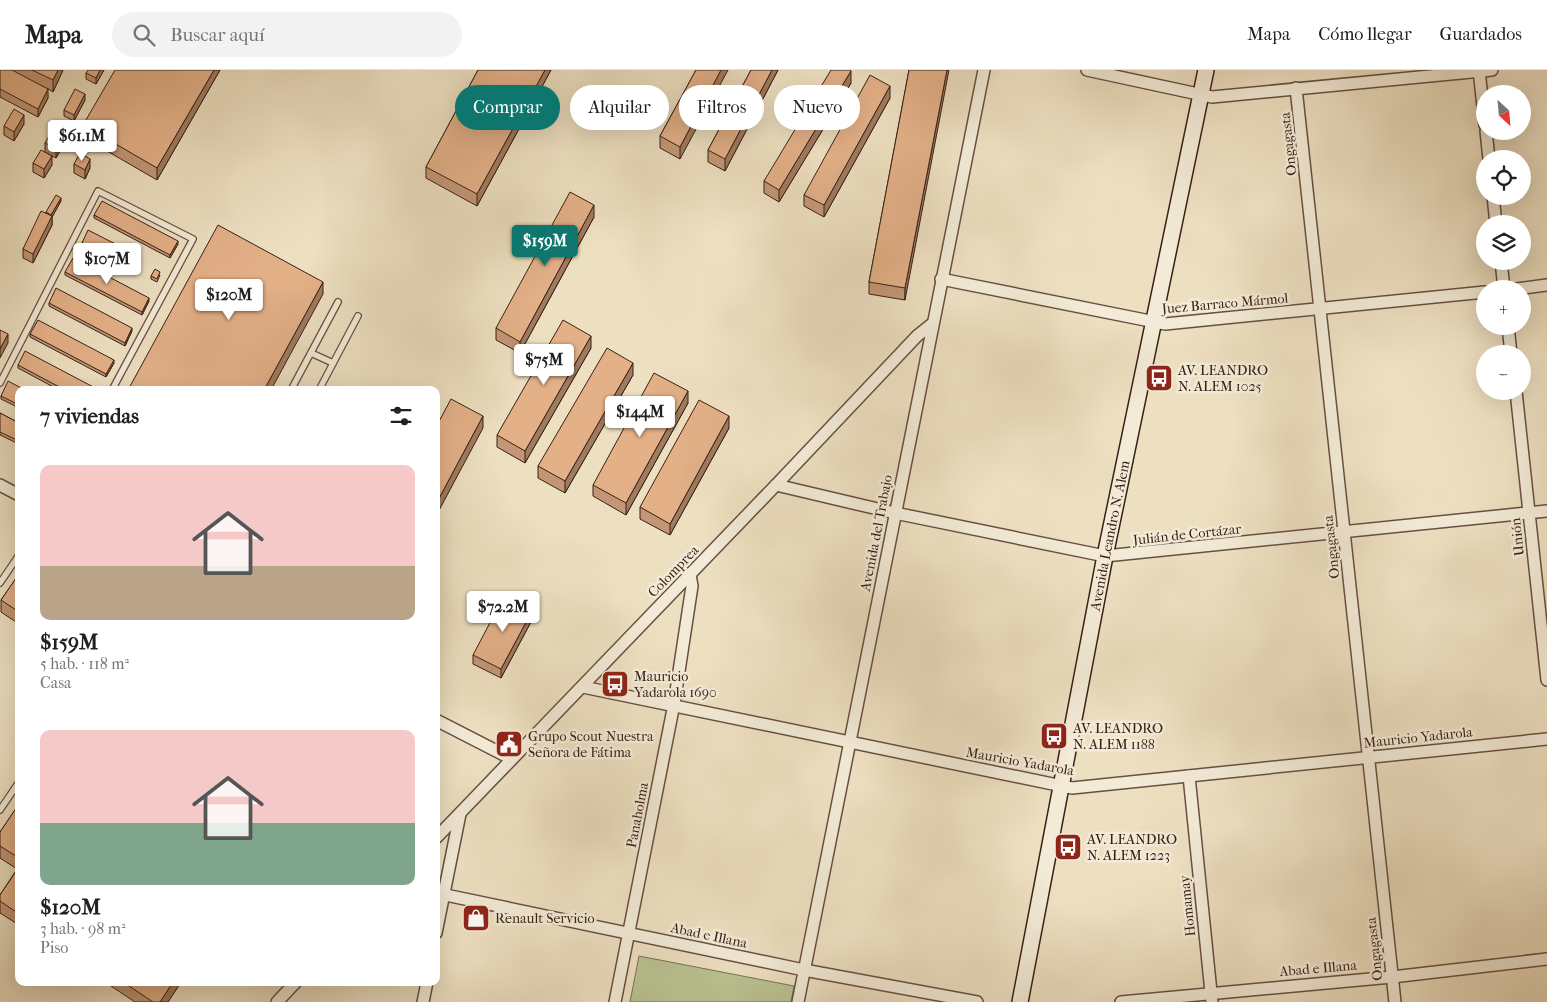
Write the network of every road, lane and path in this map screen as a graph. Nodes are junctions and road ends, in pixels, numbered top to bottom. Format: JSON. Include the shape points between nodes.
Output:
{"nodes":[{"id":1,"x":984,"y":70,"type":"edge"},
{"id":2,"x":1087,"y":70,"type":"edge"},
{"id":3,"x":1206,"y":70,"type":"edge"},
{"id":4,"x":1492,"y":70,"type":"edge"},
{"id":5,"x":1479,"y":71,"type":"edge"},
{"id":6,"x":1481,"y":85,"type":"edge"},
{"id":7,"x":1296,"y":88,"type":"junction"},
{"id":8,"x":1201,"y":94,"type":"junction"},
{"id":9,"x":941,"y":279,"type":"junction"},
{"id":10,"x":1547,"y":285,"type":"edge"},
{"id":11,"x":1531,"y":287,"type":"edge"},
{"id":12,"x":1476,"y":293,"type":"edge"},
{"id":13,"x":338,"y":302,"type":"dead end"},
{"id":14,"x":1321,"y":310,"type":"junction"},
{"id":15,"x":358,"y":316,"type":"dead end"},
{"id":16,"x":932,"y":324,"type":"junction"},
{"id":17,"x":1155,"y":324,"type":"junction"},
{"id":18,"x":311,"y":353,"type":"junction"},
{"id":19,"x":333,"y":363,"type":"junction"},
{"id":20,"x":0,"y":383,"type":"edge"},
{"id":21,"x":114,"y":386,"type":"edge"},
{"id":22,"x":292,"y":386,"type":"edge"},
{"id":23,"x":320,"y":386,"type":"edge"},
{"id":24,"x":1517,"y":400,"type":"edge"},
{"id":25,"x":0,"y":484,"type":"edge"},
{"id":26,"x":776,"y":485,"type":"junction"},
{"id":27,"x":15,"y":493,"type":"edge"},
{"id":28,"x":1547,"y":511,"type":"edge"},
{"id":29,"x":1530,"y":513,"type":"junction"},
{"id":30,"x":895,"y":514,"type":"junction"},
{"id":31,"x":1345,"y":533,"type":"junction"},
{"id":32,"x":1105,"y":556,"type":"junction"},
{"id":33,"x":15,"y":561,"type":"edge"},
{"id":34,"x":690,"y":575,"type":"junction"},
{"id":35,"x":0,"y":583,"type":"edge"},
{"id":36,"x":1547,"y":680,"type":"edge"},
{"id":37,"x":583,"y":687,"type":"junction"},
{"id":38,"x":674,"y":704,"type":"junction"},
{"id":39,"x":440,"y":722,"type":"edge"},
{"id":40,"x":1547,"y":739,"type":"edge"},
{"id":41,"x":849,"y":742,"type":"junction"},
{"id":42,"x":1369,"y":758,"type":"junction"},
{"id":43,"x":512,"y":759,"type":"junction"},
{"id":44,"x":1188,"y":776,"type":"junction"},
{"id":45,"x":1060,"y":787,"type":"junction"},
{"id":46,"x":15,"y":788,"type":"edge"},
{"id":47,"x":0,"y":810,"type":"edge"},
{"id":48,"x":460,"y":814,"type":"junction"},
{"id":49,"x":440,"y":834,"type":"edge"},
{"id":50,"x":440,"y":894,"type":"edge"},
{"id":51,"x":629,"y":934,"type":"junction"},
{"id":52,"x":1547,"y":959,"type":"edge"},
{"id":53,"x":804,"y":970,"type":"junction"},
{"id":54,"x":1392,"y":977,"type":"junction"},
{"id":55,"x":292,"y":986,"type":"edge"},
{"id":56,"x":425,"y":986,"type":"edge"},
{"id":57,"x":1212,"y":998,"type":"edge"},
{"id":58,"x":278,"y":1002,"type":"edge"},
{"id":59,"x":423,"y":1002,"type":"edge"},
{"id":60,"x":615,"y":1002,"type":"edge"},
{"id":61,"x":798,"y":1002,"type":"edge"},
{"id":62,"x":977,"y":1002,"type":"edge"},
{"id":63,"x":1020,"y":1002,"type":"edge"},
{"id":64,"x":1120,"y":1002,"type":"edge"},
{"id":65,"x":1395,"y":1002,"type":"edge"}],
"edges":[{"from":1,"to":9,"type":"street","name":"Avenida del Trabajo"},
{"from":2,"to":8,"type":"street"},
{"from":3,"to":8,"type":"main road","name":"Avenida Leandro N. Alem"},
{"from":4,"to":5,"type":"street"},
{"from":5,"to":6,"type":"street"},
{"from":5,"to":7,"type":"street"},
{"from":7,"to":8,"type":"street","via":[[1212,96]]},
{"from":7,"to":14,"type":"street","name":"Ongagasta"},
{"from":8,"to":17,"type":"main road","name":"Avenida Leandro N. Alem"},
{"from":9,"to":16,"type":"street","name":"Avenida del Trabajo"},
{"from":9,"to":17,"type":"street","name":"Juez Barraco Mármol"},
{"from":10,"to":11,"type":"street"},
{"from":12,"to":14,"type":"street","name":"Juez Barraco Mármol"},
{"from":13,"to":18,"type":"lane"},
{"from":14,"to":17,"type":"street","name":"Juez Barraco Mármol"},
{"from":14,"to":31,"type":"street","name":"Ongagasta"},
{"from":15,"to":19,"type":"lane"},
{"from":16,"to":26,"type":"street","name":"Colomprea"},
{"from":16,"to":30,"type":"street","name":"Avenida del Trabajo"},
{"from":17,"to":32,"type":"main road","name":"Avenida Leandro N. Alem"},
{"from":18,"to":19,"type":"lane"},
{"from":18,"to":22,"type":"lane"},
{"from":19,"to":23,"type":"lane"},
{"from":20,"to":21,"type":"lane","via":[[98,191],[193,239]]},
{"from":24,"to":29,"type":"street","name":"Unión"},
{"from":25,"to":27,"type":"street"},
{"from":26,"to":30,"type":"street","name":"Julián de Cortázar"},
{"from":26,"to":34,"type":"street","name":"Colomprea"},
{"from":28,"to":29,"type":"street","name":"Julián de Cortázar"},
{"from":29,"to":31,"type":"street","name":"Julián de Cortázar"},
{"from":29,"to":36,"type":"street","name":"Unión"},
{"from":30,"to":32,"type":"street","name":"Julián de Cortázar"},
{"from":30,"to":41,"type":"street","name":"Avenida del Trabajo"},
{"from":31,"to":32,"type":"street","name":"Julián de Cortázar"},
{"from":31,"to":42,"type":"street","name":"Ongagasta"},
{"from":32,"to":45,"type":"main road","name":"Avenida Leandro N. Alem"},
{"from":33,"to":35,"type":"lane"},
{"from":34,"to":37,"type":"street","name":"Colomprea"},
{"from":34,"to":38,"type":"street","name":"Panaholma","via":[[692,586]]},
{"from":37,"to":38,"type":"street","name":"Mauricio Yadarola"},
{"from":37,"to":43,"type":"street","name":"Colomprea"},
{"from":38,"to":41,"type":"street","name":"Mauricio Yadarola"},
{"from":38,"to":51,"type":"street","name":"Panaholma"},
{"from":39,"to":43,"type":"street"},
{"from":40,"to":42,"type":"street","name":"Mauricio Yadarola"},
{"from":41,"to":45,"type":"street","name":"Mauricio Yadarola"},
{"from":41,"to":53,"type":"street","name":"Avenida del Trabajo"},
{"from":42,"to":44,"type":"street","name":"Mauricio Yadarola"},
{"from":42,"to":54,"type":"street","name":"Ongagasta"},
{"from":43,"to":48,"type":"street","name":"Colomprea"},
{"from":44,"to":45,"type":"street","name":"Mauricio Yadarola"},
{"from":44,"to":57,"type":"street","name":"Homamay"},
{"from":45,"to":63,"type":"main road","name":"Avenida Leandro N. Alem"},
{"from":46,"to":47,"type":"lane"},
{"from":48,"to":49,"type":"street","name":"Colomprea"},
{"from":48,"to":50,"type":"street"},
{"from":50,"to":51,"type":"street","name":"Abad e Illana"},
{"from":51,"to":53,"type":"street","name":"Abad e Illana"},
{"from":51,"to":60,"type":"street","name":"Panaholma"},
{"from":52,"to":54,"type":"street","name":"Abad e Illana"},
{"from":53,"to":61,"type":"street","name":"Avenida del Trabajo"},
{"from":53,"to":62,"type":"street","name":"Abad e Illana"},
{"from":54,"to":57,"type":"street","name":"Abad e Illana"},
{"from":54,"to":65,"type":"street","name":"Ongagasta"},
{"from":55,"to":58,"type":"street"},
{"from":56,"to":59,"type":"street"},
{"from":57,"to":64,"type":"street","name":"Abad e Illana"}]}
